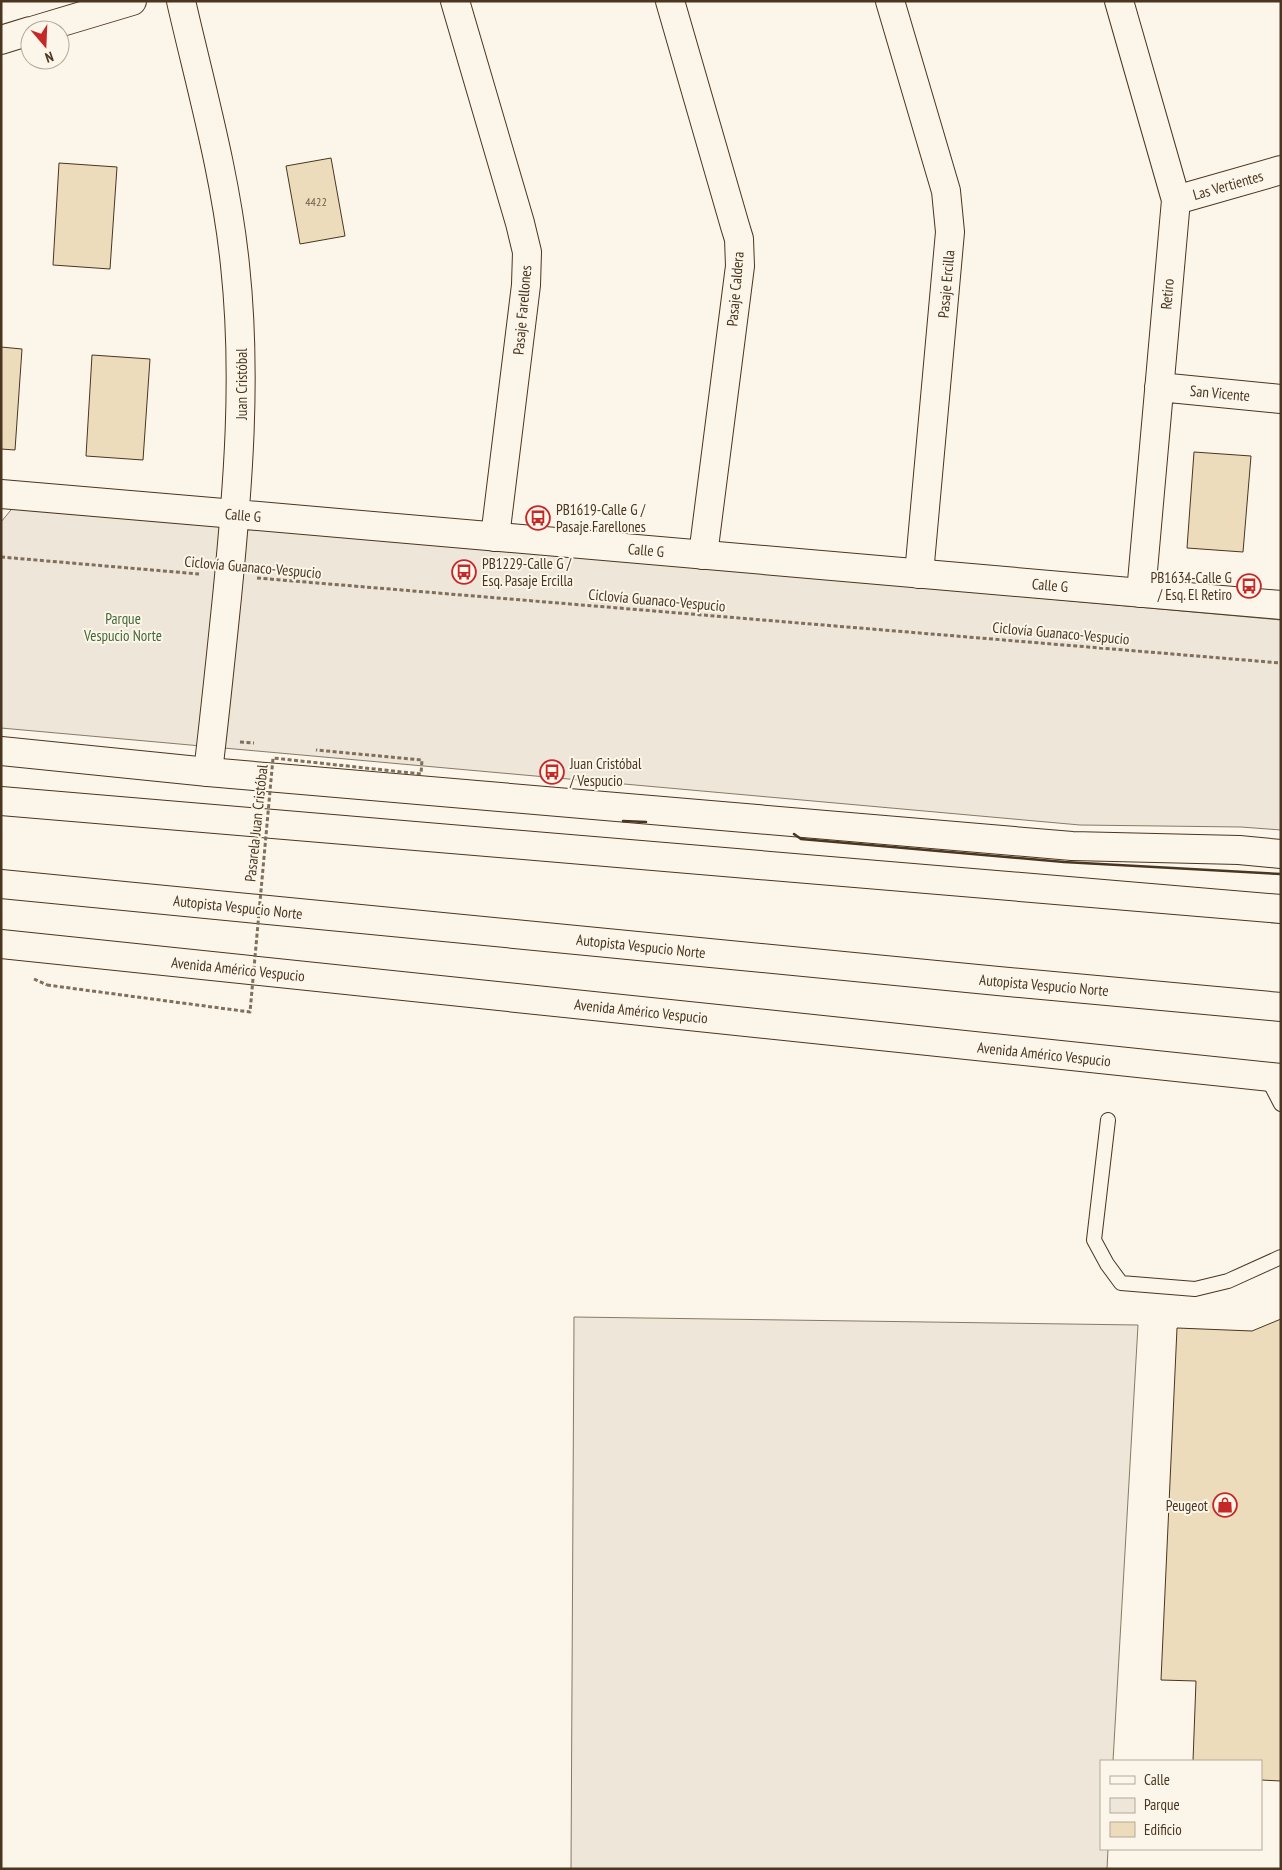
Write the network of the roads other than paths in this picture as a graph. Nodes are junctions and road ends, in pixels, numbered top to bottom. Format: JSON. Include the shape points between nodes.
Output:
{"nodes":[{"id":1,"x":132,"y":1,"type":"edge"},
{"id":2,"x":181,"y":1,"type":"edge"},
{"id":3,"x":455,"y":1,"type":"edge"},
{"id":4,"x":670,"y":1,"type":"edge"},
{"id":5,"x":890,"y":1,"type":"edge"},
{"id":6,"x":1119,"y":1,"type":"edge"},
{"id":7,"x":68,"y":20,"type":"edge"},
{"id":8,"x":20,"y":34,"type":"edge"},
{"id":9,"x":1,"y":40,"type":"edge"},
{"id":10,"x":1281,"y":170,"type":"edge"},
{"id":11,"x":1176,"y":200,"type":"junction"},
{"id":12,"x":1159,"y":387,"type":"junction"},
{"id":13,"x":1281,"y":398,"type":"edge"},
{"id":14,"x":5,"y":499,"type":"edge"},
{"id":15,"x":235,"y":514,"type":"junction"},
{"id":16,"x":495,"y":537,"type":"junction"},
{"id":17,"x":703,"y":555,"type":"junction"},
{"id":18,"x":919,"y":574,"type":"junction"},
{"id":19,"x":1141,"y":593,"type":"junction"},
{"id":20,"x":1281,"y":605,"type":"edge"},
{"id":21,"x":1,"y":752,"type":"edge"},
{"id":22,"x":208,"y":772,"type":"junction"},
{"id":23,"x":1,"y":801,"type":"edge"},
{"id":24,"x":1281,"y":854,"type":"edge"},
{"id":25,"x":1,"y":884,"type":"edge"},
{"id":26,"x":1281,"y":909,"type":"edge"},
{"id":27,"x":1,"y":944,"type":"edge"},
{"id":28,"x":1281,"y":1006,"type":"edge"},
{"id":29,"x":1274,"y":1078,"type":"edge"},
{"id":30,"x":1281,"y":1104,"type":"edge"},
{"id":31,"x":1108,"y":1120,"type":"dead end"},
{"id":32,"x":1281,"y":1257,"type":"edge"}],
"edges":[{"from":1,"to":7,"type":"main road"},
{"from":2,"to":15,"type":"main road","name":"Juan Cristóbal","via":[[224,190],[235,265],[241,337],[242,410]]},
{"from":3,"to":16,"type":"main road","name":"Pasaje Farellones","via":[[526,252],[526,285]]},
{"from":4,"to":17,"type":"main road","name":"Pasaje Caldera","via":[[740,253]]},
{"from":5,"to":18,"type":"main road","name":"Pasaje Ercilla","via":[[944,184],[949,212],[950,232]]},
{"from":6,"to":11,"type":"main road","name":"Retiro"},
{"from":8,"to":9,"type":"main road"},
{"from":10,"to":11,"type":"main road","name":"Las Vertientes"},
{"from":11,"to":12,"type":"main road","name":"Retiro"},
{"from":12,"to":13,"type":"main road","name":"San Vicente"},
{"from":12,"to":19,"type":"main road","name":"Retiro"},
{"from":14,"to":15,"type":"main road","name":"Calle G"},
{"from":15,"to":16,"type":"main road","name":"Calle G"},
{"from":15,"to":22,"type":"main road","name":"Juan Cristóbal"},
{"from":16,"to":17,"type":"main road","name":"Calle G"},
{"from":17,"to":18,"type":"main road","name":"Calle G"},
{"from":18,"to":19,"type":"main road","name":"Calle G"},
{"from":19,"to":20,"type":"main road","name":"Calle G"},
{"from":21,"to":22,"type":"main road"},
{"from":22,"to":24,"type":"main road","via":[[1072,846]]},
{"from":23,"to":26,"type":"main road"},
{"from":25,"to":28,"type":"main road","name":"Autopista Vespucio Norte"},
{"from":27,"to":29,"type":"main road","name":"Avenida Américo Vespucio"},
{"from":29,"to":30,"type":"lane"},
{"from":31,"to":32,"type":"lane","via":[[1094,1240],[1121,1283],[1195,1289],[1228,1281]]}]}
